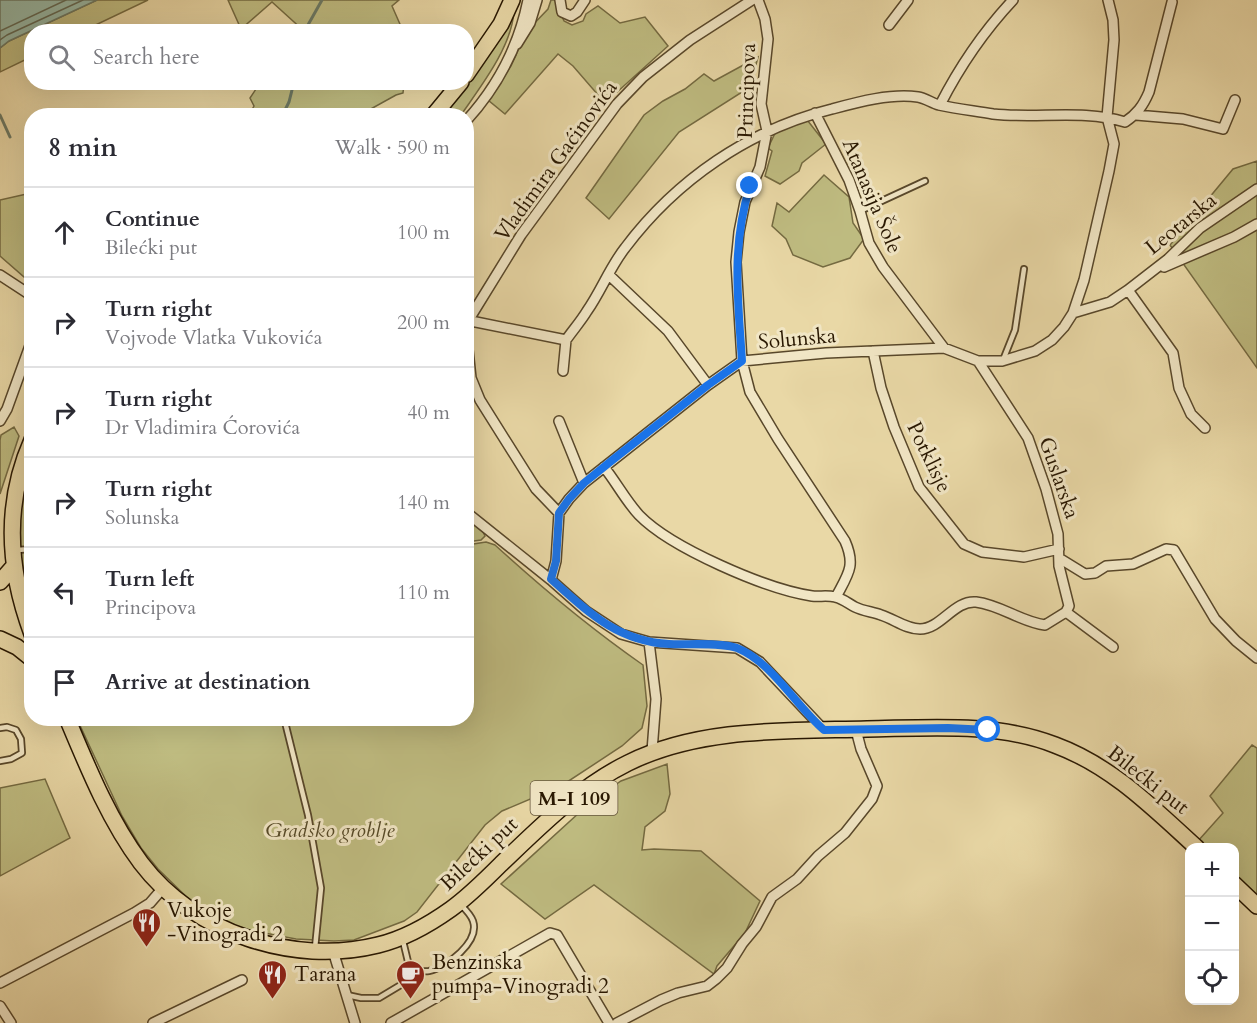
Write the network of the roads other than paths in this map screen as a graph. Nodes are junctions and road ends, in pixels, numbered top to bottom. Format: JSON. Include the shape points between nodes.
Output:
{"nodes":[{"id":1,"x":512,"y":0,"type":"edge"},
{"id":2,"x":528,"y":0,"type":"edge"},
{"id":3,"x":537,"y":0,"type":"edge"},
{"id":4,"x":560,"y":0,"type":"edge"},
{"id":5,"x":585,"y":0,"type":"edge"},
{"id":6,"x":752,"y":0,"type":"edge"},
{"id":7,"x":758,"y":0,"type":"edge"},
{"id":8,"x":908,"y":0,"type":"edge"},
{"id":9,"x":1013,"y":0,"type":"edge"},
{"id":10,"x":1108,"y":0,"type":"edge"},
{"id":11,"x":1172,"y":0,"type":"edge"},
{"id":12,"x":890,"y":26,"type":"dead end"},
{"id":13,"x":512,"y":51,"type":"junction"},
{"id":14,"x":474,"y":64,"type":"edge"},
{"id":15,"x":454,"y":90,"type":"edge"},
{"id":16,"x":1235,"y":100,"type":"dead end"},
{"id":17,"x":940,"y":105,"type":"junction"},
{"id":18,"x":440,"y":108,"type":"edge"},
{"id":19,"x":474,"y":111,"type":"edge"},
{"id":20,"x":815,"y":113,"type":"junction"},
{"id":21,"x":1136,"y":115,"type":"junction"},
{"id":22,"x":1107,"y":117,"type":"junction"},
{"id":23,"x":767,"y":131,"type":"junction"},
{"id":24,"x":925,"y":180,"type":"dead end"},
{"id":25,"x":1257,"y":189,"type":"edge"},
{"id":26,"x":861,"y":211,"type":"junction"},
{"id":27,"x":1257,"y":224,"type":"edge"},
{"id":28,"x":1024,"y":269,"type":"dead end"},
{"id":29,"x":1148,"y":274,"type":"junction"},
{"id":30,"x":0,"y":275,"type":"edge"},
{"id":31,"x":609,"y":275,"type":"junction"},
{"id":32,"x":1128,"y":290,"type":"junction"},
{"id":33,"x":24,"y":291,"type":"edge"},
{"id":34,"x":474,"y":310,"type":"edge"},
{"id":35,"x":1073,"y":313,"type":"junction"},
{"id":36,"x":474,"y":322,"type":"edge"},
{"id":37,"x":566,"y":340,"type":"junction"},
{"id":38,"x":944,"y":348,"type":"junction"},
{"id":39,"x":873,"y":351,"type":"junction"},
{"id":40,"x":742,"y":361,"type":"junction"},
{"id":41,"x":978,"y":361,"type":"junction"},
{"id":42,"x":1002,"y":361,"type":"junction"},
{"id":43,"x":24,"y":362,"type":"edge"},
{"id":44,"x":563,"y":371,"type":"dead end"},
{"id":45,"x":474,"y":385,"type":"edge"},
{"id":46,"x":708,"y":385,"type":"junction"},
{"id":47,"x":0,"y":421,"type":"edge"},
{"id":48,"x":559,"y":421,"type":"dead end"},
{"id":49,"x":1205,"y":428,"type":"dead end"},
{"id":50,"x":24,"y":466,"type":"edge"},
{"id":51,"x":604,"y":467,"type":"junction"},
{"id":52,"x":584,"y":483,"type":"junction"},
{"id":53,"x":16,"y":491,"type":"junction"},
{"id":54,"x":559,"y":513,"type":"junction"},
{"id":55,"x":474,"y":518,"type":"edge"},
{"id":56,"x":0,"y":525,"type":"edge"},
{"id":57,"x":24,"y":549,"type":"edge"},
{"id":58,"x":12,"y":550,"type":"junction"},
{"id":59,"x":1059,"y":554,"type":"junction"},
{"id":60,"x":14,"y":566,"type":"junction"},
{"id":61,"x":551,"y":579,"type":"junction"},
{"id":62,"x":0,"y":582,"type":"edge"},
{"id":63,"x":836,"y":597,"type":"junction"},
{"id":64,"x":24,"y":604,"type":"edge"},
{"id":65,"x":1066,"y":612,"type":"junction"},
{"id":66,"x":0,"y":639,"type":"edge"},
{"id":67,"x":650,"y":642,"type":"junction"},
{"id":68,"x":1113,"y":647,"type":"dead end"},
{"id":69,"x":24,"y":653,"type":"edge"},
{"id":70,"x":1257,"y":658,"type":"edge"},
{"id":71,"x":71,"y":726,"type":"edge"},
{"id":72,"x":286,"y":726,"type":"edge"},
{"id":73,"x":0,"y":728,"type":"edge"},
{"id":74,"x":824,"y":730,"type":"junction"},
{"id":75,"x":856,"y":730,"type":"junction"},
{"id":76,"x":652,"y":751,"type":"junction"},
{"id":77,"x":0,"y":760,"type":"edge"},
{"id":78,"x":1191,"y":843,"type":"edge"},
{"id":79,"x":163,"y":888,"type":"junction"},
{"id":80,"x":1239,"y":889,"type":"edge"},
{"id":81,"x":460,"y":903,"type":"junction"},
{"id":82,"x":1257,"y":906,"type":"edge"},
{"id":83,"x":402,"y":936,"type":"junction"},
{"id":84,"x":314,"y":951,"type":"junction"},
{"id":85,"x":333,"y":951,"type":"junction"},
{"id":86,"x":410,"y":970,"type":"junction"},
{"id":87,"x":242,"y":980,"type":"dead end"},
{"id":88,"x":0,"y":983,"type":"edge"},
{"id":89,"x":347,"y":995,"type":"junction"},
{"id":90,"x":0,"y":1006,"type":"edge"},
{"id":91,"x":11,"y":1023,"type":"edge"},
{"id":92,"x":153,"y":1023,"type":"edge"},
{"id":93,"x":355,"y":1023,"type":"edge"},
{"id":94,"x":391,"y":1023,"type":"edge"},
{"id":95,"x":609,"y":1023,"type":"edge"},
{"id":96,"x":617,"y":1023,"type":"edge"}],
"edges":[{"from":1,"to":14,"type":"main road"},
{"from":2,"to":13,"type":"street"},
{"from":3,"to":13,"type":"street","via":[[530,23]]},
{"from":4,"to":5,"type":"street","via":[[562,12],[571,16]]},
{"from":6,"to":34,"type":"street","name":"Vladimira Gaćinovića","via":[[683,45],[643,77],[617,105],[521,235]]},
{"from":7,"to":23,"type":"street","name":"Principova","via":[[768,39],[761,104]]},
{"from":8,"to":12,"type":"street"},
{"from":9,"to":17,"type":"street","via":[[977,42]]},
{"from":10,"to":22,"type":"street","name":"Solunska","via":[[1114,40]]},
{"from":11,"to":21,"type":"street","via":[[1149,92]]},
{"from":13,"to":19,"type":"street","via":[[497,81]]},
{"from":15,"to":18,"type":"main road"},
{"from":16,"to":21,"type":"street","via":[[1222,129],[1183,119]]},
{"from":17,"to":20,"type":"street","via":[[918,97],[892,98]]},
{"from":17,"to":22,"type":"street","via":[[1027,117]]},
{"from":20,"to":23,"type":"street"},
{"from":20,"to":26,"type":"street","name":"Atanasija Šole"},
{"from":21,"to":22,"type":"street","via":[[1125,122]]},
{"from":22,"to":35,"type":"street","name":"Solunska","via":[[1114,144]]},
{"from":23,"to":31,"type":"street","via":[[731,150],[677,190],[624,249]]},
{"from":23,"to":40,"type":"street","name":"Principova","via":[[739,232],[736,262]]},
{"from":24,"to":26,"type":"lane"},
{"from":25,"to":29,"type":"street","name":"Leotarska","via":[[1200,228]]},
{"from":26,"to":38,"type":"street","name":"Atanasija Šole","via":[[869,243],[883,267]]},
{"from":27,"to":29,"type":"street"},
{"from":28,"to":42,"type":"lane","via":[[1015,330]]},
{"from":29,"to":32,"type":"street","name":"Leotarska"},
{"from":30,"to":33,"type":"street"},
{"from":31,"to":37,"type":"street"},
{"from":31,"to":46,"type":"street","via":[[668,331]]},
{"from":32,"to":35,"type":"street","name":"Leotarska","via":[[1110,302]]},
{"from":32,"to":49,"type":"street","via":[[1173,353],[1183,397],[1191,414]]},
{"from":35,"to":42,"type":"street","name":"Solunska","via":[[1052,340],[1035,351]]},
{"from":36,"to":37,"type":"street"},
{"from":37,"to":44,"type":"street"},
{"from":38,"to":39,"type":"street","name":"Solunska"},
{"from":38,"to":41,"type":"street","name":"Solunska"},
{"from":39,"to":40,"type":"street","name":"Solunska"},
{"from":39,"to":59,"type":"street","name":"Potklisje","via":[[894,427],[914,478],[964,544],[982,552],[1024,557]]},
{"from":40,"to":46,"type":"street","name":"Solunska"},
{"from":40,"to":63,"type":"street","via":[[750,392],[851,554],[851,567]]},
{"from":41,"to":42,"type":"street","name":"Solunska"},
{"from":41,"to":59,"type":"street","name":"Guslarska","via":[[1028,438],[1046,489]]},
{"from":43,"to":47,"type":"street"},
{"from":45,"to":54,"type":"street","via":[[536,489]]},
{"from":46,"to":51,"type":"street","name":"Solunska"},
{"from":48,"to":52,"type":"street"},
{"from":50,"to":53,"type":"main road"},
{"from":51,"to":52,"type":"street","name":"Solunska"},
{"from":51,"to":63,"type":"street","via":[[639,515],[669,538],[752,577],[811,596]]},
{"from":52,"to":54,"type":"street","name":"Solunska"},
{"from":53,"to":56,"type":"main road"},
{"from":53,"to":58,"type":"main road"},
{"from":54,"to":61,"type":"street"},
{"from":55,"to":61,"type":"street"},
{"from":57,"to":58,"type":"lane"},
{"from":58,"to":60,"type":"main road"},
{"from":59,"to":65,"type":"street","name":"Guslarska","via":[[1069,606]]},
{"from":59,"to":70,"type":"street","via":[[1085,574],[1106,566],[1132,564],[1166,549],[1174,550],[1215,619]]},
{"from":60,"to":62,"type":"main road"},
{"from":60,"to":64,"type":"main road"},
{"from":61,"to":67,"type":"street","via":[[586,611],[621,634]]},
{"from":63,"to":65,"type":"street","via":[[921,629],[972,602],[1033,624],[1045,625]]},
{"from":65,"to":68,"type":"street"},
{"from":66,"to":69,"type":"main road"},
{"from":67,"to":74,"type":"street","via":[[736,648],[760,662]]},
{"from":67,"to":76,"type":"street","via":[[656,699]]},
{"from":71,"to":79,"type":"main road","name":"Bilećki put","number":"M-I 109","via":[[118,827],[142,865]]},
{"from":72,"to":84,"type":"lane","via":[[321,888]]},
{"from":73,"to":77,"type":"lane","via":[[16,730],[23,747],[22,753]]},
{"from":74,"to":75,"type":"main road","name":"Bilećki put","number":"M-I 109"},
{"from":74,"to":76,"type":"main road","name":"Bilećki put","number":"M-I 109","via":[[730,735]]},
{"from":75,"to":78,"type":"main road","name":"Bilećki put","number":"M-I 109","via":[[979,730],[1054,744],[1113,774]]},
{"from":75,"to":96,"type":"street","via":[[877,786],[872,799],[850,826],[797,879],[772,897],[756,927],[716,979],[707,986],[661,1000]]},
{"from":76,"to":81,"type":"main road","name":"Bilećki put","number":"M-I 109","via":[[602,777],[566,803]]},
{"from":79,"to":84,"type":"main road","name":"Bilećki put","number":"M-I 109","via":[[227,931],[261,943]]},
{"from":79,"to":88,"type":"street","via":[[134,913]]},
{"from":80,"to":82,"type":"main road"},
{"from":81,"to":83,"type":"main road","name":"Bilećki put","number":"M-I 109"},
{"from":81,"to":86,"type":"lane","via":[[473,921],[473,935],[464,948],[446,964],[428,971]]},
{"from":83,"to":85,"type":"main road","name":"Bilećki put","number":"M-I 109","via":[[375,946]]},
{"from":83,"to":86,"type":"lane"},
{"from":84,"to":85,"type":"main road","name":"Bilećki put","number":"M-I 109"},
{"from":85,"to":89,"type":"street"},
{"from":86,"to":89,"type":"lane","via":[[404,983],[379,998]]},
{"from":87,"to":92,"type":"street"},
{"from":89,"to":93,"type":"street"},
{"from":90,"to":91,"type":"street"},
{"from":94,"to":95,"type":"street","via":[[550,933],[557,935]]}]}
